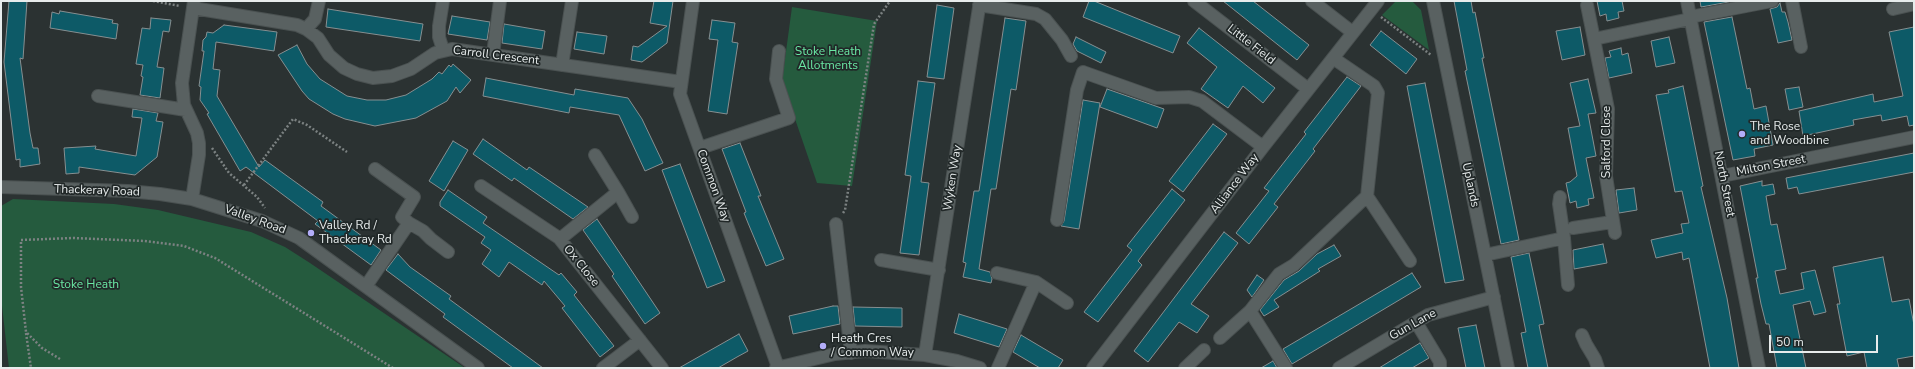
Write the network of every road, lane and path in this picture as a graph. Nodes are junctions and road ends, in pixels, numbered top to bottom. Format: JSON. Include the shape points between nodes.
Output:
{"nodes":[{"id":1,"x":153,"y":1,"type":"edge"},
{"id":2,"x":320,"y":1,"type":"edge"},
{"id":3,"x":443,"y":1,"type":"edge"},
{"id":4,"x":500,"y":1,"type":"edge"},
{"id":5,"x":572,"y":1,"type":"edge"},
{"id":6,"x":693,"y":1,"type":"edge"},
{"id":7,"x":890,"y":1,"type":"edge"},
{"id":8,"x":1194,"y":1,"type":"edge"},
{"id":9,"x":1312,"y":1,"type":"edge"},
{"id":10,"x":1433,"y":1,"type":"edge"},
{"id":11,"x":1687,"y":1,"type":"edge"},
{"id":12,"x":1772,"y":1,"type":"edge"},
{"id":13,"x":1792,"y":1,"type":"edge"},
{"id":14,"x":980,"y":3,"type":"edge"},
{"id":15,"x":193,"y":4,"type":"edge"},
{"id":16,"x":1914,"y":4,"type":"edge"},
{"id":17,"x":1374,"y":5,"type":"edge"},
{"id":18,"x":1587,"y":5,"type":"dead end"},
{"id":19,"x":1893,"y":9,"type":"dead end"},
{"id":20,"x":1690,"y":18,"type":"junction"},
{"id":21,"x":306,"y":29,"type":"junction"},
{"id":22,"x":1352,"y":32,"type":"junction"},
{"id":23,"x":1594,"y":39,"type":"junction"},
{"id":24,"x":1801,"y":47,"type":"dead end"},
{"id":25,"x":443,"y":50,"type":"junction"},
{"id":26,"x":779,"y":51,"type":"dead end"},
{"id":27,"x":493,"y":54,"type":"junction"},
{"id":28,"x":1071,"y":56,"type":"dead end"},
{"id":29,"x":1333,"y":58,"type":"junction"},
{"id":30,"x":562,"y":65,"type":"junction"},
{"id":31,"x":1446,"y":66,"type":"junction"},
{"id":32,"x":681,"y":82,"type":"junction"},
{"id":33,"x":1308,"y":89,"type":"junction"},
{"id":34,"x":98,"y":96,"type":"dead end"},
{"id":35,"x":186,"y":110,"type":"junction"},
{"id":36,"x":196,"y":131,"type":"junction"},
{"id":37,"x":1914,"y":137,"type":"edge"},
{"id":38,"x":1263,"y":147,"type":"junction"},
{"id":39,"x":700,"y":148,"type":"junction"},
{"id":40,"x":347,"y":152,"type":"dead end"},
{"id":41,"x":595,"y":156,"type":"dead end"},
{"id":42,"x":375,"y":169,"type":"dead end"},
{"id":43,"x":1722,"y":176,"type":"junction"},
{"id":44,"x":244,"y":185,"type":"junction"},
{"id":45,"x":481,"y":186,"type":"dead end"},
{"id":46,"x":1,"y":187,"type":"edge"},
{"id":47,"x":618,"y":192,"type":"junction"},
{"id":48,"x":1367,"y":196,"type":"junction"},
{"id":49,"x":1560,"y":197,"type":"dead end"},
{"id":50,"x":192,"y":199,"type":"junction"},
{"id":51,"x":266,"y":209,"type":"dead end"},
{"id":52,"x":632,"y":217,"type":"dead end"},
{"id":53,"x":1056,"y":220,"type":"dead end"},
{"id":54,"x":409,"y":223,"type":"junction"},
{"id":55,"x":836,"y":224,"type":"joint"},
{"id":56,"x":1573,"y":228,"type":"dead end"},
{"id":57,"x":1564,"y":238,"type":"junction"},
{"id":58,"x":560,"y":240,"type":"junction"},
{"id":59,"x":448,"y":252,"type":"dead end"},
{"id":60,"x":1485,"y":255,"type":"junction"},
{"id":61,"x":881,"y":260,"type":"dead end"},
{"id":62,"x":1410,"y":261,"type":"dead end"},
{"id":63,"x":939,"y":270,"type":"junction"},
{"id":64,"x":997,"y":273,"type":"dead end"},
{"id":65,"x":1036,"y":282,"type":"junction"},
{"id":66,"x":1568,"y":285,"type":"dead end"},
{"id":67,"x":366,"y":286,"type":"junction"},
{"id":68,"x":1494,"y":297,"type":"junction"},
{"id":69,"x":1068,"y":303,"type":"dead end"},
{"id":70,"x":1250,"y":311,"type":"junction"},
{"id":71,"x":1416,"y":322,"type":"junction"},
{"id":72,"x":26,"y":332,"type":"junction"},
{"id":73,"x":1582,"y":335,"type":"dead end"},
{"id":74,"x":1220,"y":338,"type":"dead end"},
{"id":75,"x":640,"y":340,"type":"junction"},
{"id":76,"x":1204,"y":350,"type":"dead end"},
{"id":77,"x":851,"y":353,"type":"junction"},
{"id":78,"x":925,"y":355,"type":"junction"},
{"id":79,"x":60,"y":359,"type":"dead end"},
{"id":80,"x":31,"y":368,"type":"edge"},
{"id":81,"x":393,"y":368,"type":"edge"},
{"id":82,"x":478,"y":368,"type":"edge"},
{"id":83,"x":603,"y":368,"type":"edge"},
{"id":84,"x":662,"y":368,"type":"edge"},
{"id":85,"x":777,"y":368,"type":"edge"},
{"id":86,"x":980,"y":368,"type":"edge"},
{"id":87,"x":998,"y":368,"type":"edge"},
{"id":88,"x":1093,"y":368,"type":"edge"},
{"id":89,"x":1185,"y":368,"type":"edge"},
{"id":90,"x":1286,"y":368,"type":"edge"},
{"id":91,"x":1339,"y":368,"type":"edge"},
{"id":92,"x":1440,"y":368,"type":"edge"},
{"id":93,"x":1508,"y":368,"type":"edge"},
{"id":94,"x":1598,"y":368,"type":"edge"},
{"id":95,"x":1759,"y":368,"type":"edge"}],
"edges":[{"from":1,"to":15,"type":"path"},
{"from":2,"to":21,"type":"street","via":[[315,20]]},
{"from":3,"to":25,"type":"street","via":[[439,26]]},
{"from":4,"to":27,"type":"street"},
{"from":5,"to":30,"type":"street"},
{"from":6,"to":32,"type":"street","name":"Common Way"},
{"from":7,"to":55,"type":"path","via":[[874,24],[845,210]]},
{"from":8,"to":33,"type":"street","name":"Little Field"},
{"from":9,"to":22,"type":"street"},
{"from":10,"to":31,"type":"street","name":"Uplands"},
{"from":11,"to":20,"type":"street","name":"North Street"},
{"from":12,"to":20,"type":"street"},
{"from":13,"to":24,"type":"street"},
{"from":14,"to":28,"type":"street","via":[[1036,14],[1046,19]]},
{"from":14,"to":63,"type":"street","name":"Wyken Way"},
{"from":15,"to":21,"type":"street","name":"Carroll Crescent"},
{"from":15,"to":35,"type":"street","via":[[182,83]]},
{"from":16,"to":19,"type":"street"},
{"from":17,"to":22,"type":"street","name":"Alliance Way"},
{"from":17,"to":31,"type":"path"},
{"from":18,"to":23,"type":"street","name":"Salford Close"},
{"from":20,"to":23,"type":"street"},
{"from":20,"to":43,"type":"street","name":"North Street"},
{"from":21,"to":25,"type":"street","name":"Carroll Crescent","via":[[318,38],[329,55],[344,68],[373,78],[411,70],[426,58]]},
{"from":22,"to":29,"type":"street","name":"Alliance Way"},
{"from":23,"to":56,"type":"street","name":"Salford Close","via":[[1608,109],[1606,176],[1614,227]]},
{"from":25,"to":27,"type":"street","name":"Carroll Crescent","via":[[460,49]]},
{"from":26,"to":39,"type":"street","via":[[776,79],[788,118]]},
{"from":27,"to":30,"type":"street","name":"Carroll Crescent"},
{"from":29,"to":33,"type":"street","name":"Alliance Way"},
{"from":29,"to":48,"type":"street","via":[[1374,86],[1378,93]]},
{"from":30,"to":32,"type":"street","name":"Carroll Crescent"},
{"from":31,"to":60,"type":"street","name":"Uplands"},
{"from":32,"to":39,"type":"street","name":"Common Way","via":[[680,94]]},
{"from":33,"to":38,"type":"street","name":"Alliance Way"},
{"from":34,"to":35,"type":"street"},
{"from":35,"to":36,"type":"street"},
{"from":36,"to":44,"type":"path","via":[[229,173]]},
{"from":36,"to":50,"type":"street","via":[[200,155]]},
{"from":37,"to":43,"type":"street","name":"Milton Street"},
{"from":38,"to":53,"type":"street","via":[[1208,104],[1195,98],[1156,98],[1083,72],[1077,90]]},
{"from":38,"to":88,"type":"street","name":"Alliance Way"},
{"from":39,"to":85,"type":"street","name":"Common Way"},
{"from":40,"to":44,"type":"path","via":[[307,125],[293,119]]},
{"from":41,"to":47,"type":"street"},
{"from":42,"to":54,"type":"street","via":[[414,197],[402,217]]},
{"from":43,"to":95,"type":"street","name":"North Street"},
{"from":44,"to":51,"type":"path"},
{"from":45,"to":58,"type":"street","name":"Ox Close"},
{"from":46,"to":50,"type":"street","name":"Thackeray Road","via":[[128,191]]},
{"from":47,"to":52,"type":"street"},
{"from":47,"to":58,"type":"street"},
{"from":48,"to":62,"type":"street"},
{"from":48,"to":70,"type":"street","via":[[1294,265],[1279,274]]},
{"from":49,"to":57,"type":"street"},
{"from":50,"to":67,"type":"street","name":"Valley Road","via":[[286,230]]},
{"from":54,"to":59,"type":"street"},
{"from":54,"to":67,"type":"street"},
{"from":55,"to":77,"type":"street"},
{"from":57,"to":60,"type":"street"},
{"from":57,"to":66,"type":"street"},
{"from":58,"to":75,"type":"street","name":"Ox Close"},
{"from":60,"to":68,"type":"street","name":"Uplands"},
{"from":61,"to":63,"type":"street"},
{"from":63,"to":78,"type":"street","name":"Wyken Way"},
{"from":64,"to":65,"type":"street"},
{"from":65,"to":69,"type":"street"},
{"from":65,"to":87,"type":"street"},
{"from":67,"to":82,"type":"street","name":"Valley Road"},
{"from":68,"to":71,"type":"street","name":"Gun Lane","via":[[1434,312]]},
{"from":68,"to":93,"type":"street","name":"Uplands"},
{"from":70,"to":74,"type":"street"},
{"from":70,"to":90,"type":"street"},
{"from":71,"to":91,"type":"street","name":"Gun Lane"},
{"from":71,"to":92,"type":"street","via":[[1440,362]]},
{"from":72,"to":79,"type":"path","via":[[42,348]]},
{"from":72,"to":80,"type":"path"},
{"from":72,"to":81,"type":"path","via":[[21,287],[21,240],[72,238],[144,241],[184,246],[215,258]]},
{"from":73,"to":94,"type":"street"},
{"from":75,"to":83,"type":"street"},
{"from":75,"to":84,"type":"street","name":"Ox Close"},
{"from":76,"to":89,"type":"street"},
{"from":77,"to":78,"type":"street","via":[[865,351]]},
{"from":77,"to":85,"type":"street","via":[[835,354]]},
{"from":78,"to":86,"type":"street"}]}
